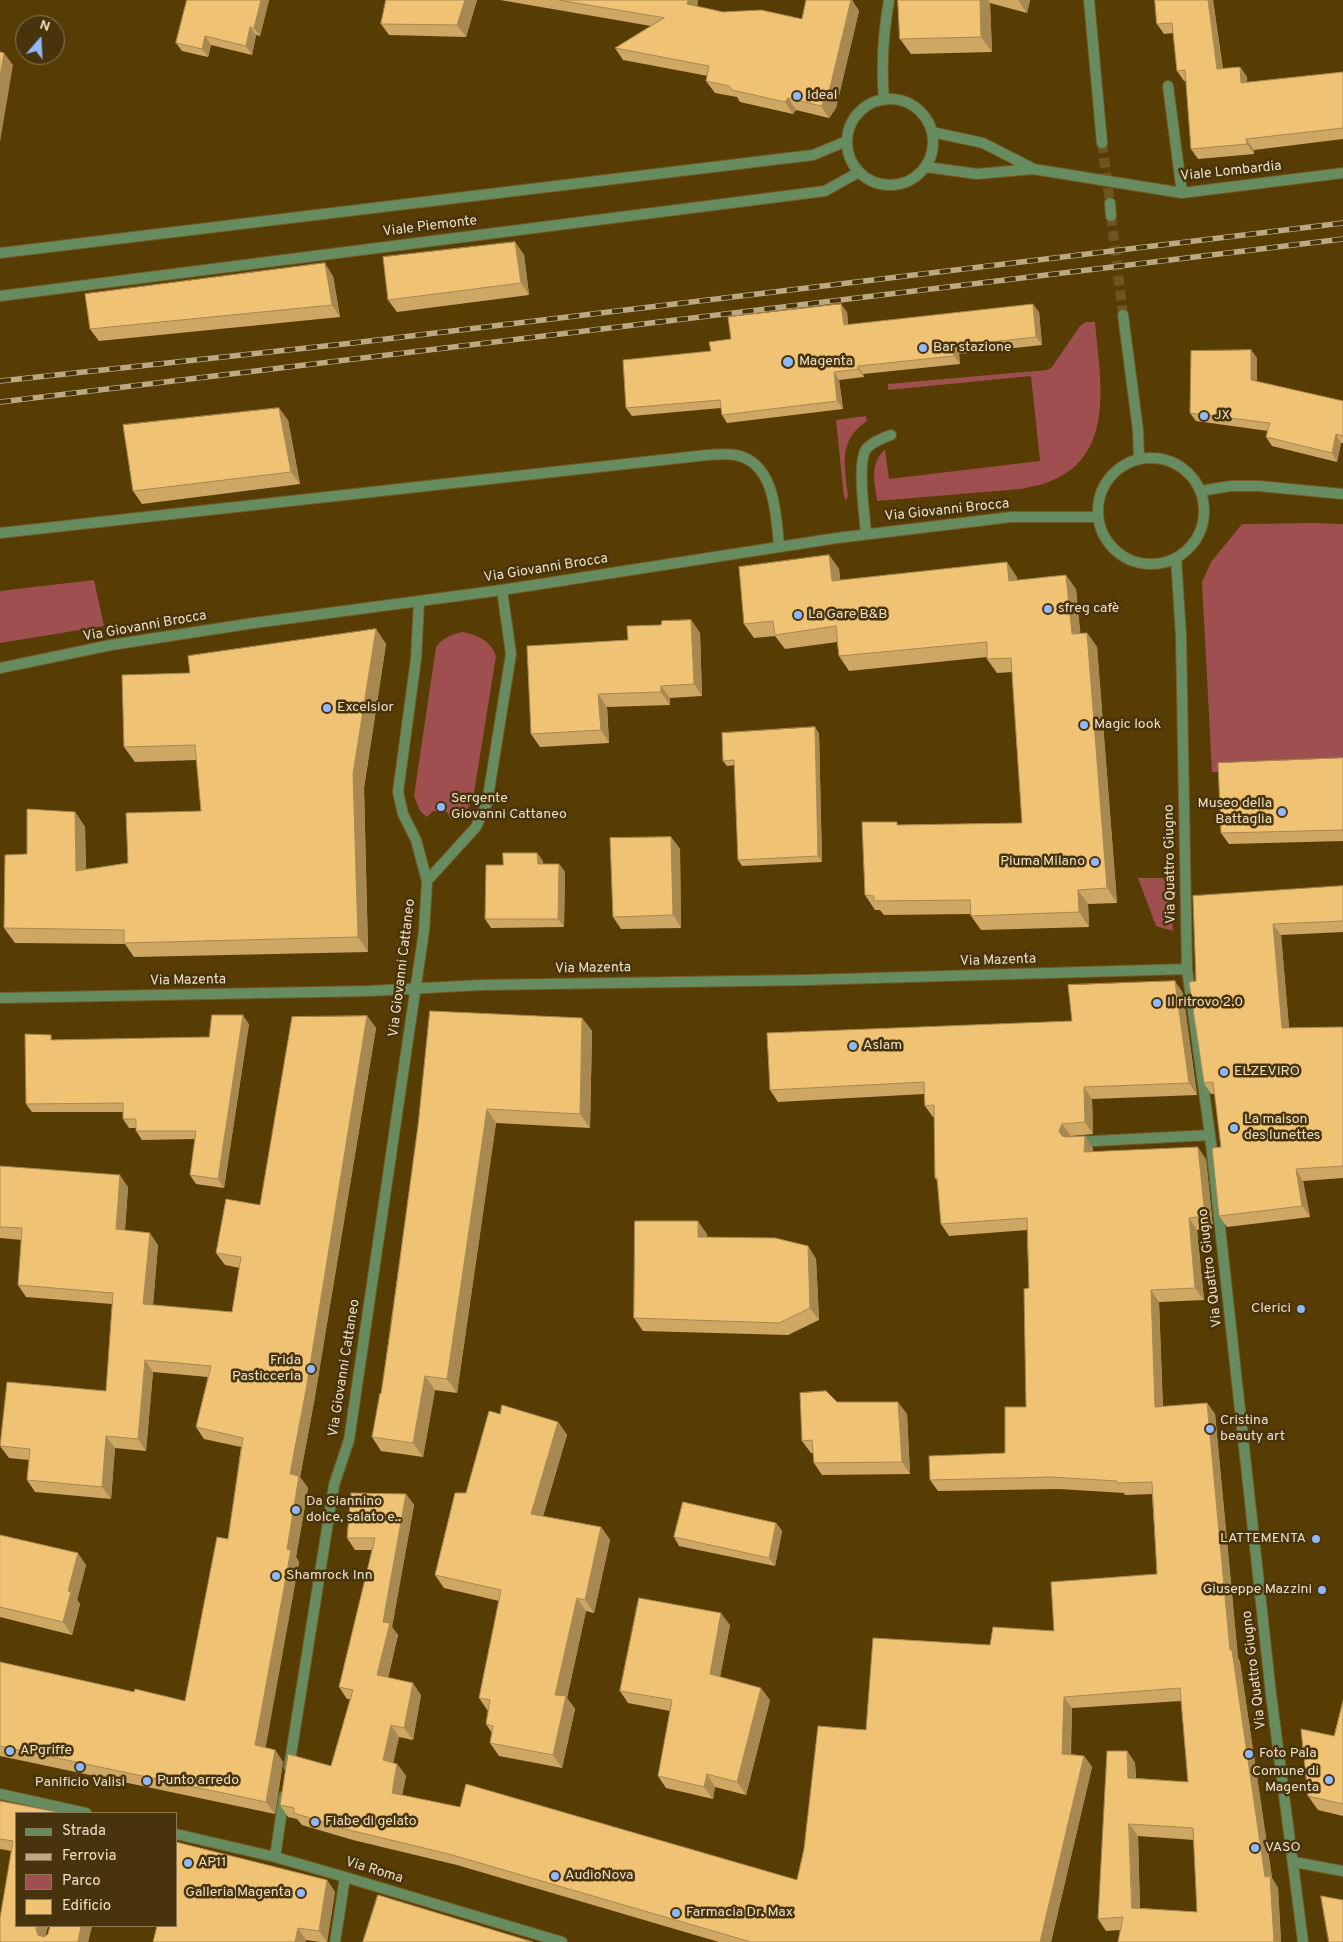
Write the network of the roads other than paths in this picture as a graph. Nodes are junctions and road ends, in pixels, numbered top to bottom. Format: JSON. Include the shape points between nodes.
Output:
{"nodes":[{"id":1,"x":889,"y":0,"type":"edge"},
{"id":2,"x":1089,"y":0,"type":"edge"},
{"id":3,"x":1168,"y":86,"type":"dead end"},
{"id":4,"x":884,"y":100,"type":"junction"},
{"id":5,"x":932,"y":132,"type":"junction"},
{"id":6,"x":847,"y":141,"type":"junction"},
{"id":7,"x":1102,"y":143,"type":"tunnel mouth"},
{"id":8,"x":926,"y":167,"type":"junction"},
{"id":9,"x":1033,"y":169,"type":"junction"},
{"id":10,"x":859,"y":172,"type":"junction"},
{"id":11,"x":1343,"y":173,"type":"edge"},
{"id":12,"x":1182,"y":193,"type":"junction"},
{"id":13,"x":1110,"y":203,"type":"tunnel mouth"},
{"id":14,"x":1111,"y":216,"type":"tunnel mouth"},
{"id":15,"x":0,"y":253,"type":"edge"},
{"id":16,"x":0,"y":296,"type":"edge"},
{"id":17,"x":1124,"y":315,"type":"tunnel mouth"},
{"id":18,"x":891,"y":435,"type":"dead end"},
{"id":19,"x":1139,"y":459,"type":"junction"},
{"id":20,"x":1200,"y":491,"type":"junction"},
{"id":21,"x":1343,"y":494,"type":"edge"},
{"id":22,"x":1098,"y":517,"type":"junction"},
{"id":23,"x":0,"y":533,"type":"edge"},
{"id":24,"x":866,"y":534,"type":"junction"},
{"id":25,"x":779,"y":546,"type":"junction"},
{"id":26,"x":1176,"y":558,"type":"junction"},
{"id":27,"x":502,"y":590,"type":"junction"},
{"id":28,"x":418,"y":602,"type":"junction"},
{"id":29,"x":0,"y":668,"type":"edge"},
{"id":30,"x":428,"y":881,"type":"junction"},
{"id":31,"x":1187,"y":969,"type":"junction"},
{"id":32,"x":417,"y":988,"type":"junction"},
{"id":33,"x":0,"y":998,"type":"edge"},
{"id":34,"x":1210,"y":1135,"type":"junction"},
{"id":35,"x":1074,"y":1142,"type":"edge"},
{"id":36,"x":0,"y":1794,"type":"edge"},
{"id":37,"x":75,"y":1812,"type":"edge"},
{"id":38,"x":178,"y":1834,"type":"edge"},
{"id":39,"x":275,"y":1857,"type":"junction"},
{"id":40,"x":1294,"y":1862,"type":"junction"},
{"id":41,"x":1343,"y":1871,"type":"edge"},
{"id":42,"x":345,"y":1876,"type":"junction"},
{"id":43,"x":335,"y":1942,"type":"edge"},
{"id":44,"x":562,"y":1942,"type":"edge"},
{"id":45,"x":1303,"y":1942,"type":"edge"}],
"edges":[{"from":1,"to":4,"type":"street","via":[[883,32]]},
{"from":2,"to":7,"type":"street"},
{"from":3,"to":12,"type":"street"},
{"from":4,"to":5,"type":"street","via":[[902,101],[918,109],[930,123]]},
{"from":4,"to":6,"type":"street","via":[[858,113],[848,131]]},
{"from":5,"to":8,"type":"street","via":[[933,150]]},
{"from":5,"to":9,"type":"street","name":"Viale Lombardia","via":[[983,143]]},
{"from":6,"to":10,"type":"street","via":[[850,158]]},
{"from":6,"to":15,"type":"street","name":"Viale Piemonte","via":[[813,154]]},
{"from":8,"to":9,"type":"street","name":"Viale Lombardia","via":[[977,174]]},
{"from":8,"to":10,"type":"street","via":[[912,180],[894,185],[875,183]]},
{"from":9,"to":12,"type":"street","name":"Viale Lombardia"},
{"from":10,"to":16,"type":"street","name":"Viale Piemonte","via":[[825,191]]},
{"from":11,"to":12,"type":"street","name":"Viale Lombardia"},
{"from":13,"to":14,"type":"street"},
{"from":17,"to":19,"type":"street"},
{"from":18,"to":24,"type":"street","via":[[866,449],[861,461]]},
{"from":19,"to":20,"type":"street","via":[[1171,462],[1189,474]]},
{"from":19,"to":22,"type":"street","via":[[1125,465],[1107,482],[1099,501]]},
{"from":20,"to":21,"type":"street","via":[[1259,486]]},
{"from":20,"to":26,"type":"street","via":[[1204,508],[1200,531],[1190,547]]},
{"from":22,"to":24,"type":"street","name":"Via Giovanni Brocca","via":[[1011,517]]},
{"from":22,"to":26,"type":"street","via":[[1110,545],[1125,558],[1148,564]]},
{"from":23,"to":25,"type":"street","via":[[707,455],[735,455],[753,463],[765,478],[773,496]]},
{"from":24,"to":25,"type":"street","name":"Via Giovanni Brocca"},
{"from":25,"to":27,"type":"street","name":"Via Giovanni Brocca"},
{"from":26,"to":31,"type":"street","name":"Via Quattro Giugno","via":[[1181,636]]},
{"from":27,"to":28,"type":"street","name":"Via Giovanni Brocca"},
{"from":27,"to":30,"type":"street","name":"Via Giovanni Cattaneo","via":[[511,654],[487,803],[476,827]]},
{"from":28,"to":29,"type":"street","name":"Via Giovanni Brocca","via":[[130,642]]},
{"from":28,"to":30,"type":"street","name":"Via Giovanni Cattaneo","via":[[416,659],[398,792]]},
{"from":30,"to":32,"type":"street","name":"Via Giovanni Cattaneo"},
{"from":31,"to":32,"type":"street","name":"Via Mazenta"},
{"from":31,"to":34,"type":"street","name":"Via Quattro Giugno"},
{"from":32,"to":33,"type":"street","name":"Via Mazenta"},
{"from":32,"to":39,"type":"street","name":"Via Giovanni Cattaneo","via":[[349,1440],[334,1485]]},
{"from":34,"to":35,"type":"street"},
{"from":34,"to":40,"type":"street","name":"Via Quattro Giugno","via":[[1270,1684]]},
{"from":36,"to":37,"type":"street"},
{"from":38,"to":39,"type":"street","name":"Via Roma"},
{"from":39,"to":42,"type":"street","name":"Via Roma"},
{"from":40,"to":41,"type":"street"},
{"from":40,"to":45,"type":"street","name":"Via Quattro Giugno"},
{"from":42,"to":43,"type":"street"},
{"from":42,"to":44,"type":"street","name":"Via Roma"}]}
